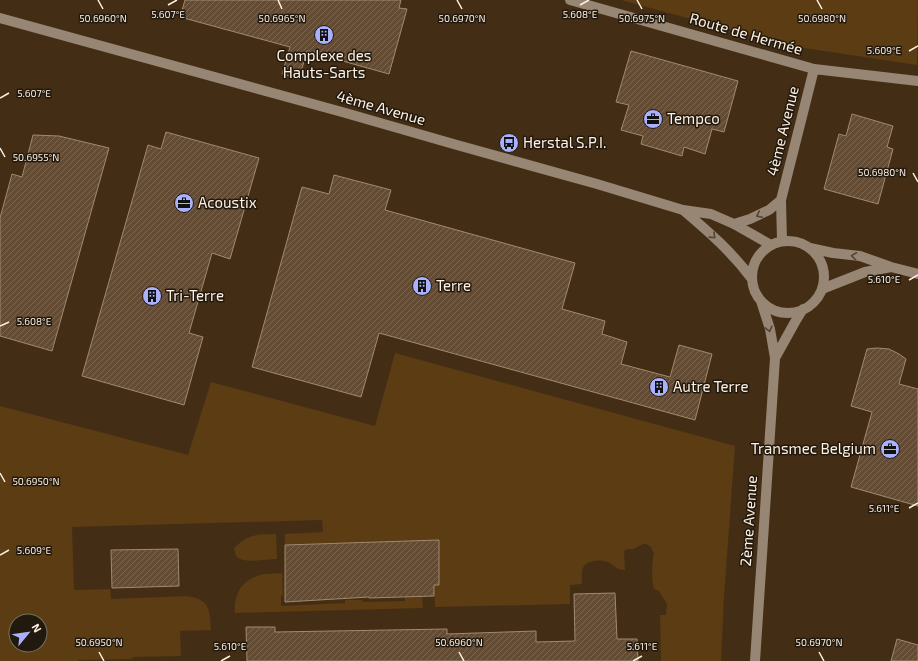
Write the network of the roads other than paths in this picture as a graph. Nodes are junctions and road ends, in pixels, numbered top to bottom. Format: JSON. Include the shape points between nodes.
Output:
{"nodes":[{"id":1,"x":570,"y":0,"type":"edge"},
{"id":2,"x":0,"y":18,"type":"edge"},
{"id":3,"x":814,"y":69,"type":"junction"},
{"id":4,"x":918,"y":81,"type":"edge"},
{"id":5,"x":782,"y":200,"type":"junction"},
{"id":6,"x":683,"y":210,"type":"junction"},
{"id":7,"x":734,"y":224,"type":"junction"},
{"id":8,"x":782,"y":241,"type":"junction"},
{"id":9,"x":770,"y":245,"type":"junction"},
{"id":10,"x":810,"y":248,"type":"junction"},
{"id":11,"x":891,"y":267,"type":"junction"},
{"id":12,"x":918,"y":274,"type":"edge"},
{"id":13,"x":752,"y":279,"type":"junction"},
{"id":14,"x":822,"y":289,"type":"junction"},
{"id":15,"x":761,"y":301,"type":"junction"},
{"id":16,"x":803,"y":310,"type":"junction"},
{"id":17,"x":775,"y":358,"type":"junction"},
{"id":18,"x":755,"y":661,"type":"edge"}],
"edges":[{"from":1,"to":3,"type":"street","name":"Route de Hermée"},
{"from":2,"to":6,"type":"street","name":"4ème Avenue","via":[[342,112]]},
{"from":3,"to":4,"type":"street","name":"Route de Hermée"},
{"from":3,"to":5,"type":"street","name":"4ème Avenue"},
{"from":5,"to":7,"type":"street","name":"4ème Avenue","one_way":true,"via":[[769,210]]},
{"from":5,"to":8,"type":"street","name":"4ème Avenue"},
{"from":6,"to":7,"type":"street","name":"4ème Avenue","via":[[711,214]]},
{"from":6,"to":13,"type":"street","name":"4ème Avenue","one_way":true,"via":[[729,251]]},
{"from":7,"to":9,"type":"street","name":"4ème Avenue"},
{"from":8,"to":9,"type":"street"},
{"from":8,"to":10,"type":"street","via":[[794,241]]},
{"from":9,"to":13,"type":"street","via":[[761,252],[754,263]]},
{"from":11,"to":10,"type":"street","one_way":true,"via":[[860,256]]},
{"from":10,"to":14,"type":"street","via":[[823,267]]},
{"from":11,"to":12,"type":"street"},
{"from":11,"to":14,"type":"street","via":[[865,272]]},
{"from":13,"to":15,"type":"street","name":"4ème Avenue"},
{"from":14,"to":16,"type":"street","via":[[811,305]]},
{"from":15,"to":16,"type":"street","via":[[775,311],[789,313]]},
{"from":15,"to":17,"type":"street","name":"2ème Avenue","one_way":true},
{"from":16,"to":17,"type":"street","name":"2ème Avenue"},
{"from":17,"to":18,"type":"street","name":"2ème Avenue"}]}
